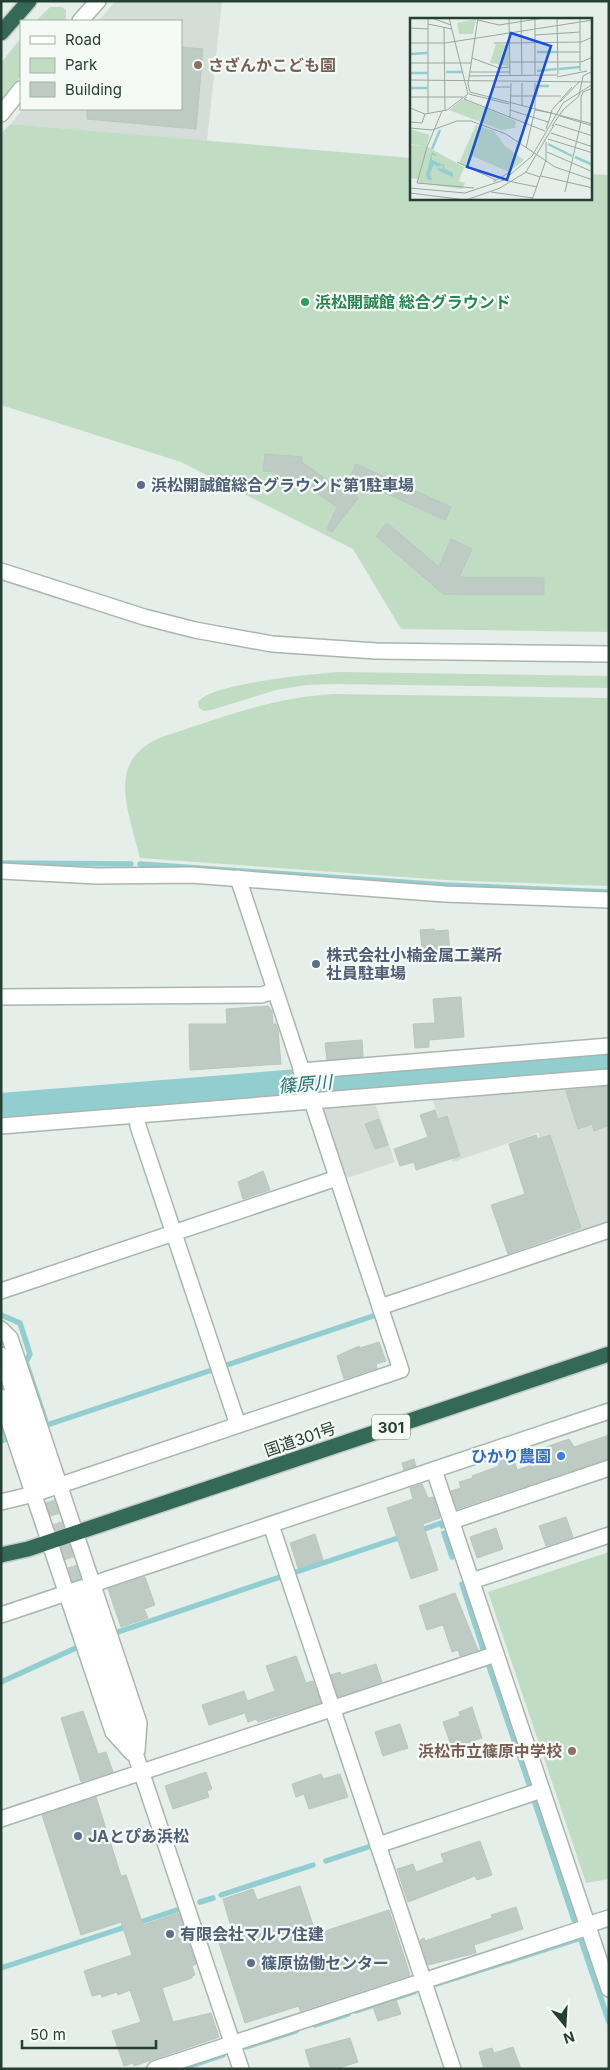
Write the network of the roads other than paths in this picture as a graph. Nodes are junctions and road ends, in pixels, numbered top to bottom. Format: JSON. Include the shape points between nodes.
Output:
{"nodes":[{"id":1,"x":29,"y":1,"type":"edge"},
{"id":2,"x":92,"y":3,"type":"edge"},
{"id":3,"x":81,"y":20,"type":"edge"},
{"id":4,"x":1,"y":33,"type":"edge"},
{"id":5,"x":20,"y":90,"type":"edge"},
{"id":6,"x":1,"y":114,"type":"edge"},
{"id":7,"x":1,"y":571,"type":"edge"},
{"id":8,"x":609,"y":654,"type":"edge"},
{"id":9,"x":1,"y":871,"type":"edge"},
{"id":10,"x":238,"y":878,"type":"junction"},
{"id":11,"x":609,"y":900,"type":"edge"},
{"id":12,"x":274,"y":991,"type":"junction"},
{"id":13,"x":1,"y":997,"type":"edge"},
{"id":14,"x":609,"y":1046,"type":"edge"},
{"id":15,"x":301,"y":1073,"type":"junction"},
{"id":16,"x":609,"y":1077,"type":"edge"},
{"id":17,"x":310,"y":1097,"type":"junction"},
{"id":18,"x":137,"y":1115,"type":"junction"},
{"id":19,"x":1,"y":1126,"type":"edge"},
{"id":20,"x":337,"y":1178,"type":"junction"},
{"id":21,"x":609,"y":1230,"type":"edge"},
{"id":22,"x":174,"y":1233,"type":"junction"},
{"id":23,"x":1,"y":1291,"type":"edge"},
{"id":24,"x":380,"y":1307,"type":"junction"},
{"id":25,"x":1,"y":1329,"type":"edge"},
{"id":26,"x":609,"y":1354,"type":"edge"},
{"id":27,"x":1,"y":1355,"type":"edge"},
{"id":28,"x":1,"y":1397,"type":"edge"},
{"id":29,"x":609,"y":1411,"type":"edge"},
{"id":30,"x":238,"y":1425,"type":"junction"},
{"id":31,"x":609,"y":1468,"type":"edge"},
{"id":32,"x":434,"y":1470,"type":"junction"},
{"id":33,"x":43,"y":1479,"type":"tunnel mouth"},
{"id":34,"x":59,"y":1485,"type":"junction"},
{"id":35,"x":34,"y":1494,"type":"junction"},
{"id":36,"x":1,"y":1502,"type":"edge"},
{"id":37,"x":452,"y":1521,"type":"junction"},
{"id":38,"x":271,"y":1525,"type":"junction"},
{"id":39,"x":75,"y":1533,"type":"junction"},
{"id":40,"x":609,"y":1535,"type":"edge"},
{"id":41,"x":50,"y":1541,"type":"junction"},
{"id":42,"x":28,"y":1549,"type":"junction"},
{"id":43,"x":1,"y":1555,"type":"edge"},
{"id":44,"x":1,"y":1560,"type":"edge"},
{"id":45,"x":472,"y":1581,"type":"junction"},
{"id":46,"x":80,"y":1591,"type":"junction"},
{"id":47,"x":1,"y":1615,"type":"edge"},
{"id":48,"x":496,"y":1654,"type":"junction"},
{"id":49,"x":333,"y":1709,"type":"junction"},
{"id":50,"x":136,"y":1758,"type":"junction"},
{"id":51,"x":142,"y":1773,"type":"junction"},
{"id":52,"x":542,"y":1790,"type":"junction"},
{"id":53,"x":1,"y":1820,"type":"edge"},
{"id":54,"x":378,"y":1845,"type":"junction"},
{"id":55,"x":609,"y":1918,"type":"edge"},
{"id":56,"x":588,"y":1926,"type":"junction"},
{"id":57,"x":423,"y":1981,"type":"junction"},
{"id":58,"x":609,"y":1989,"type":"edge"},
{"id":59,"x":232,"y":2043,"type":"junction"},
{"id":60,"x":155,"y":2069,"type":"edge"},
{"id":61,"x":241,"y":2069,"type":"edge"},
{"id":62,"x":453,"y":2069,"type":"edge"}],
"edges":[{"from":1,"to":4,"type":"highway"},
{"from":2,"to":3,"type":"street"},
{"from":5,"to":6,"type":"street"},
{"from":7,"to":8,"type":"street","via":[[144,617],[272,644],[376,651]]},
{"from":9,"to":10,"type":"street"},
{"from":10,"to":11,"type":"street","via":[[445,894]]},
{"from":10,"to":12,"type":"street"},
{"from":12,"to":13,"type":"street","via":[[261,995]]},
{"from":12,"to":15,"type":"street"},
{"from":14,"to":15,"type":"street"},
{"from":15,"to":17,"type":"street"},
{"from":16,"to":17,"type":"street"},
{"from":17,"to":18,"type":"street"},
{"from":17,"to":20,"type":"street"},
{"from":18,"to":19,"type":"street"},
{"from":18,"to":22,"type":"street"},
{"from":20,"to":22,"type":"street"},
{"from":20,"to":24,"type":"street"},
{"from":21,"to":24,"type":"street"},
{"from":22,"to":23,"type":"street"},
{"from":22,"to":30,"type":"street"},
{"from":24,"to":30,"type":"street","via":[[401,1370]]},
{"from":25,"to":34,"type":"street","via":[[10,1338]]},
{"from":26,"to":39,"type":"highway","name":"国道301号","number":"301"},
{"from":27,"to":33,"type":"street"},
{"from":28,"to":35,"type":"street"},
{"from":29,"to":32,"type":"street"},
{"from":30,"to":34,"type":"street"},
{"from":31,"to":37,"type":"street"},
{"from":32,"to":37,"type":"street"},
{"from":32,"to":38,"type":"street"},
{"from":34,"to":35,"type":"street"},
{"from":34,"to":39,"type":"street"},
{"from":35,"to":36,"type":"street"},
{"from":35,"to":41,"type":"street"},
{"from":37,"to":45,"type":"street"},
{"from":38,"to":46,"type":"street"},
{"from":38,"to":49,"type":"street"},
{"from":39,"to":41,"type":"highway","name":"国道301号","number":"301"},
{"from":39,"to":46,"type":"street"},
{"from":40,"to":45,"type":"street"},
{"from":41,"to":42,"type":"highway","name":"国道301号","number":"301"},
{"from":41,"to":46,"type":"street"},
{"from":42,"to":43,"type":"highway","name":"国道301号","number":"301"},
{"from":42,"to":44,"type":"highway"},
{"from":45,"to":48,"type":"street"},
{"from":46,"to":47,"type":"street"},
{"from":46,"to":50,"type":"street","via":[[113,1732]]},
{"from":46,"to":50,"type":"street","via":[[139,1723]]},
{"from":48,"to":49,"type":"street"},
{"from":48,"to":52,"type":"street"},
{"from":49,"to":51,"type":"street"},
{"from":49,"to":54,"type":"street"},
{"from":50,"to":51,"type":"street"},
{"from":51,"to":53,"type":"street"},
{"from":51,"to":59,"type":"street"},
{"from":52,"to":54,"type":"street"},
{"from":52,"to":56,"type":"street"},
{"from":54,"to":57,"type":"street"},
{"from":55,"to":56,"type":"street"},
{"from":56,"to":57,"type":"street"},
{"from":56,"to":58,"type":"street"},
{"from":57,"to":59,"type":"street"},
{"from":57,"to":62,"type":"street"},
{"from":59,"to":60,"type":"street"},
{"from":59,"to":61,"type":"street"}]}
